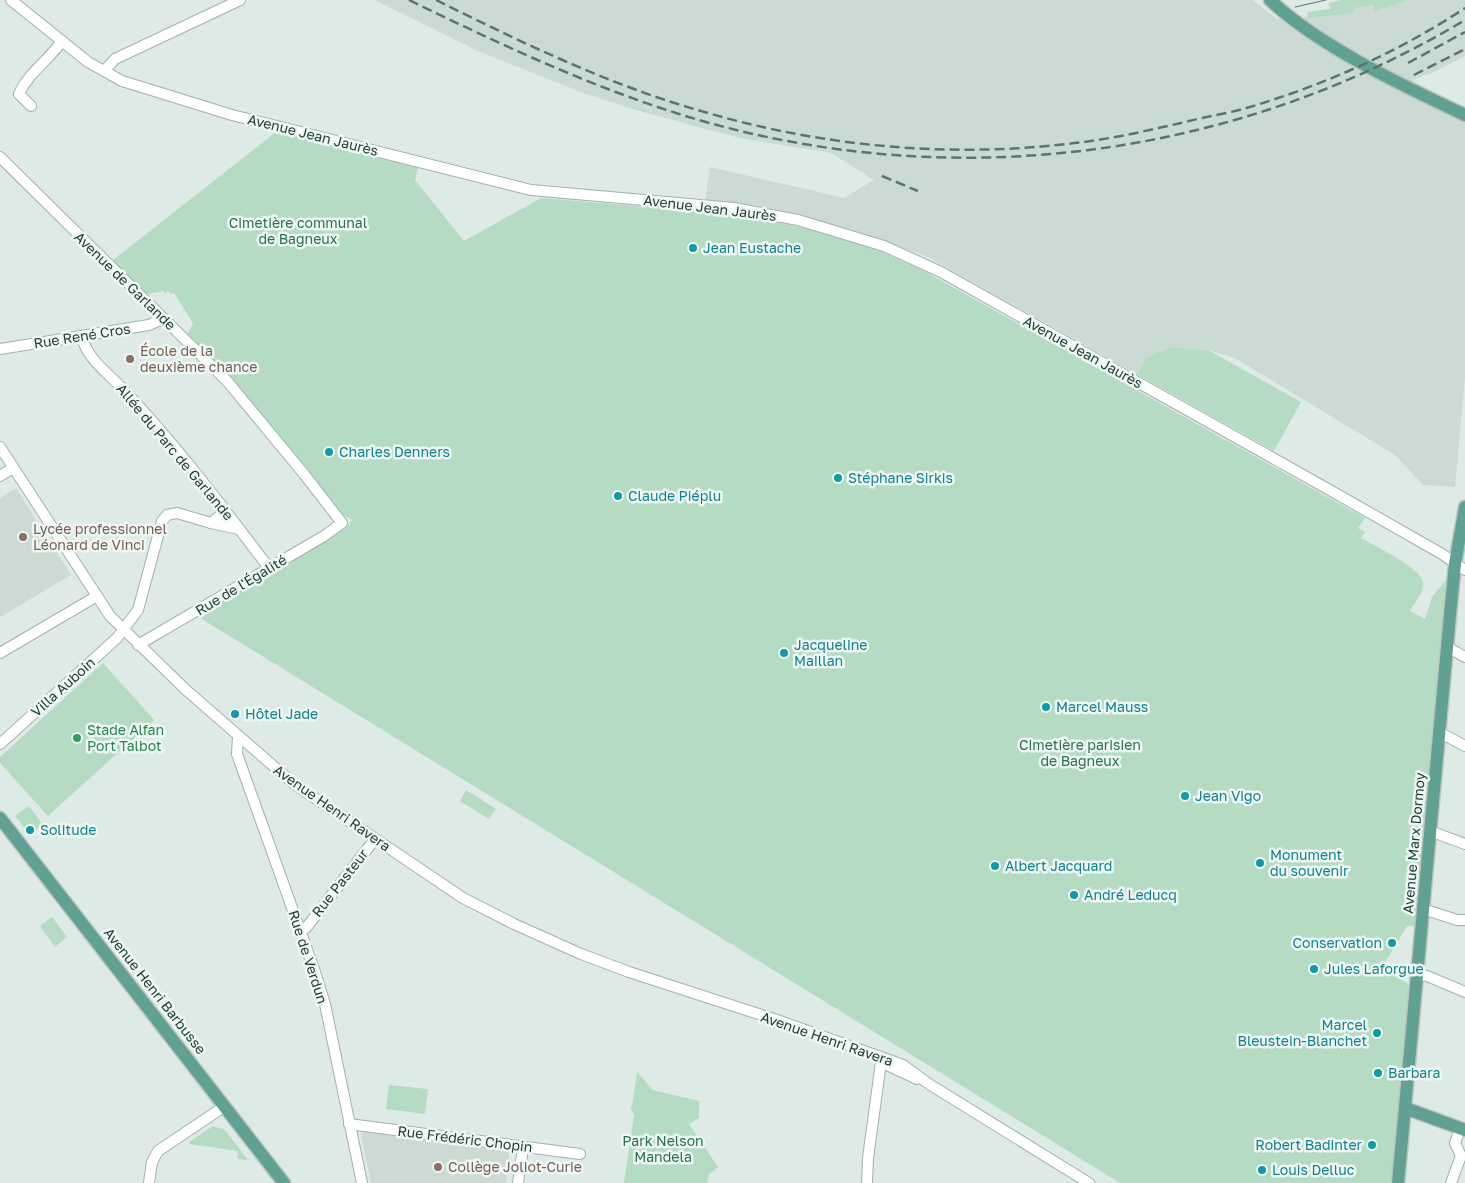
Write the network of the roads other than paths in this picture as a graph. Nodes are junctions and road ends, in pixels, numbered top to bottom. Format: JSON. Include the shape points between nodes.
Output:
{"nodes":[{"id":1,"x":12,"y":0,"type":"edge"},
{"id":2,"x":240,"y":0,"type":"edge"},
{"id":3,"x":1270,"y":0,"type":"edge"},
{"id":4,"x":62,"y":41,"type":"junction"},
{"id":5,"x":105,"y":70,"type":"junction"},
{"id":6,"x":31,"y":106,"type":"dead end"},
{"id":7,"x":1465,"y":115,"type":"edge"},
{"id":8,"x":0,"y":157,"type":"edge"},
{"id":9,"x":163,"y":319,"type":"junction"},
{"id":10,"x":82,"y":336,"type":"junction"},
{"id":11,"x":0,"y":349,"type":"edge"},
{"id":12,"x":0,"y":446,"type":"edge"},
{"id":13,"x":14,"y":468,"type":"junction"},
{"id":14,"x":0,"y":476,"type":"edge"},
{"id":15,"x":223,"y":507,"type":"junction"},
{"id":16,"x":1465,"y":507,"type":"edge"},
{"id":17,"x":211,"y":523,"type":"junction"},
{"id":18,"x":342,"y":523,"type":"joint"},
{"id":19,"x":239,"y":529,"type":"junction"},
{"id":20,"x":1460,"y":567,"type":"edge"},
{"id":21,"x":269,"y":568,"type":"junction"},
{"id":22,"x":97,"y":596,"type":"junction"},
{"id":23,"x":123,"y":628,"type":"junction"},
{"id":24,"x":138,"y":645,"type":"junction"},
{"id":25,"x":1447,"y":647,"type":"junction"},
{"id":26,"x":0,"y":653,"type":"edge"},
{"id":27,"x":1465,"y":657,"type":"edge"},
{"id":28,"x":1439,"y":732,"type":"junction"},
{"id":29,"x":238,"y":737,"type":"junction"},
{"id":30,"x":0,"y":744,"type":"edge"},
{"id":31,"x":1465,"y":746,"type":"edge"},
{"id":32,"x":0,"y":818,"type":"edge"},
{"id":33,"x":1430,"y":831,"type":"junction"},
{"id":34,"x":375,"y":839,"type":"junction"},
{"id":35,"x":1465,"y":844,"type":"edge"},
{"id":36,"x":1423,"y":909,"type":"junction"},
{"id":37,"x":1465,"y":920,"type":"edge"},
{"id":38,"x":306,"y":928,"type":"dead end"},
{"id":39,"x":1417,"y":975,"type":"junction"},
{"id":40,"x":1465,"y":992,"type":"edge"},
{"id":41,"x":748,"y":1012,"type":"junction"},
{"id":42,"x":881,"y":1062,"type":"junction"},
{"id":43,"x":929,"y":1084,"type":"junction"},
{"id":44,"x":225,"y":1106,"type":"junction"},
{"id":45,"x":1405,"y":1108,"type":"junction"},
{"id":46,"x":349,"y":1124,"type":"junction"},
{"id":47,"x":1463,"y":1129,"type":"edge"},
{"id":48,"x":523,"y":1148,"type":"junction"},
{"id":49,"x":580,"y":1154,"type":"dead end"},
{"id":50,"x":867,"y":1180,"type":"edge"},
{"id":51,"x":149,"y":1183,"type":"edge"},
{"id":52,"x":284,"y":1183,"type":"edge"},
{"id":53,"x":360,"y":1183,"type":"edge"},
{"id":54,"x":518,"y":1183,"type":"edge"},
{"id":55,"x":878,"y":1183,"type":"edge"},
{"id":56,"x":1089,"y":1183,"type":"edge"},
{"id":57,"x":1398,"y":1183,"type":"edge"},
{"id":58,"x":1451,"y":1183,"type":"edge"}],
"edges":[{"from":1,"to":4,"type":"street","name":"Avenue Jean Jaurès"},
{"from":2,"to":5,"type":"street","via":[[116,59]]},
{"from":3,"to":7,"type":"main road","via":[[1285,14],[1355,59]]},
{"from":4,"to":5,"type":"street","name":"Avenue Jean Jaurès","via":[[88,62]]},
{"from":4,"to":6,"type":"street","via":[[18,94]]},
{"from":5,"to":20,"type":"street","name":"Avenue Jean Jaurès","via":[[122,81],[232,115],[531,190],[734,208],[825,226],[884,246],[941,272],[1409,535]]},
{"from":8,"to":9,"type":"street","name":"Avenue de Garlande"},
{"from":9,"to":10,"type":"street","name":"Rue René Cros","via":[[149,325]]},
{"from":9,"to":18,"type":"street","name":"Avenue de Garlande","via":[[233,388]]},
{"from":10,"to":11,"type":"street","name":"Rue René Cros"},
{"from":10,"to":15,"type":"street","name":"Allée du Parc de Garlande","via":[[87,351],[144,412]]},
{"from":12,"to":13,"type":"street","name":"Avenue Henri Ravera"},
{"from":13,"to":14,"type":"street"},
{"from":13,"to":22,"type":"street","name":"Avenue Henri Ravera"},
{"from":15,"to":17,"type":"street","via":[[221,514]]},
{"from":15,"to":19,"type":"street","name":"Allée du Parc de Garlande"},
{"from":16,"to":20,"type":"main road","name":"Avenue Marx Dormoy"},
{"from":17,"to":19,"type":"street"},
{"from":17,"to":23,"type":"street","name":"Villa Auboin","via":[[177,513],[167,514],[162,521],[138,610],[133,620]]},
{"from":18,"to":21,"type":"street","name":"Rue de l'Égalité"},
{"from":19,"to":21,"type":"street","name":"Allée du Parc de Garlande"},
{"from":20,"to":25,"type":"main road","name":"Avenue Marx Dormoy"},
{"from":21,"to":24,"type":"street","name":"Rue de l'Égalité"},
{"from":22,"to":23,"type":"street","name":"Avenue Henri Ravera","via":[[110,616]]},
{"from":22,"to":26,"type":"street"},
{"from":23,"to":24,"type":"street","name":"Avenue Henri Ravera"},
{"from":23,"to":30,"type":"street","name":"Villa Auboin"},
{"from":24,"to":29,"type":"street","name":"Avenue Henri Ravera"},
{"from":25,"to":27,"type":"street"},
{"from":25,"to":28,"type":"main road","name":"Avenue Marx Dormoy"},
{"from":28,"to":31,"type":"street"},
{"from":28,"to":33,"type":"main road","name":"Avenue Marx Dormoy"},
{"from":29,"to":34,"type":"street","name":"Avenue Henri Ravera","via":[[294,784]]},
{"from":29,"to":46,"type":"street","name":"Rue de Verdun","via":[[237,754],[315,972]]},
{"from":32,"to":44,"type":"main road","name":"Avenue Henri Barbusse"},
{"from":33,"to":35,"type":"street"},
{"from":33,"to":36,"type":"main road","name":"Avenue Marx Dormoy"},
{"from":34,"to":38,"type":"street","name":"Rue Pasteur"},
{"from":34,"to":41,"type":"street","name":"Avenue Henri Ravera","via":[[463,898],[514,924],[582,954]]},
{"from":36,"to":37,"type":"street"},
{"from":36,"to":39,"type":"main road","name":"Avenue Marx Dormoy"},
{"from":39,"to":40,"type":"street"},
{"from":39,"to":45,"type":"main road","name":"Avenue Marx Dormoy"},
{"from":41,"to":42,"type":"street","name":"Avenue Henri Ravera","via":[[791,1031]]},
{"from":41,"to":43,"type":"street","name":"Avenue Henri Ravera","via":[[893,1060]]},
{"from":42,"to":43,"type":"street","name":"Avenue Henri Ravera"},
{"from":42,"to":50,"type":"street"},
{"from":43,"to":56,"type":"street","name":"Avenue Henri Ravera"},
{"from":44,"to":51,"type":"street","via":[[158,1151],[152,1162]]},
{"from":44,"to":52,"type":"main road","name":"Avenue Henri Barbusse"},
{"from":45,"to":47,"type":"main road"},
{"from":45,"to":57,"type":"main road","name":"Avenue Marx Dormoy"},
{"from":46,"to":48,"type":"street","name":"Rue Frédéric Chopin"},
{"from":46,"to":53,"type":"street","name":"Rue de Verdun"},
{"from":47,"to":58,"type":"street","via":[[1455,1143],[1461,1158]]},
{"from":48,"to":49,"type":"street","name":"Rue Frédéric Chopin"},
{"from":48,"to":54,"type":"street"},
{"from":50,"to":55,"type":"street"}]}
